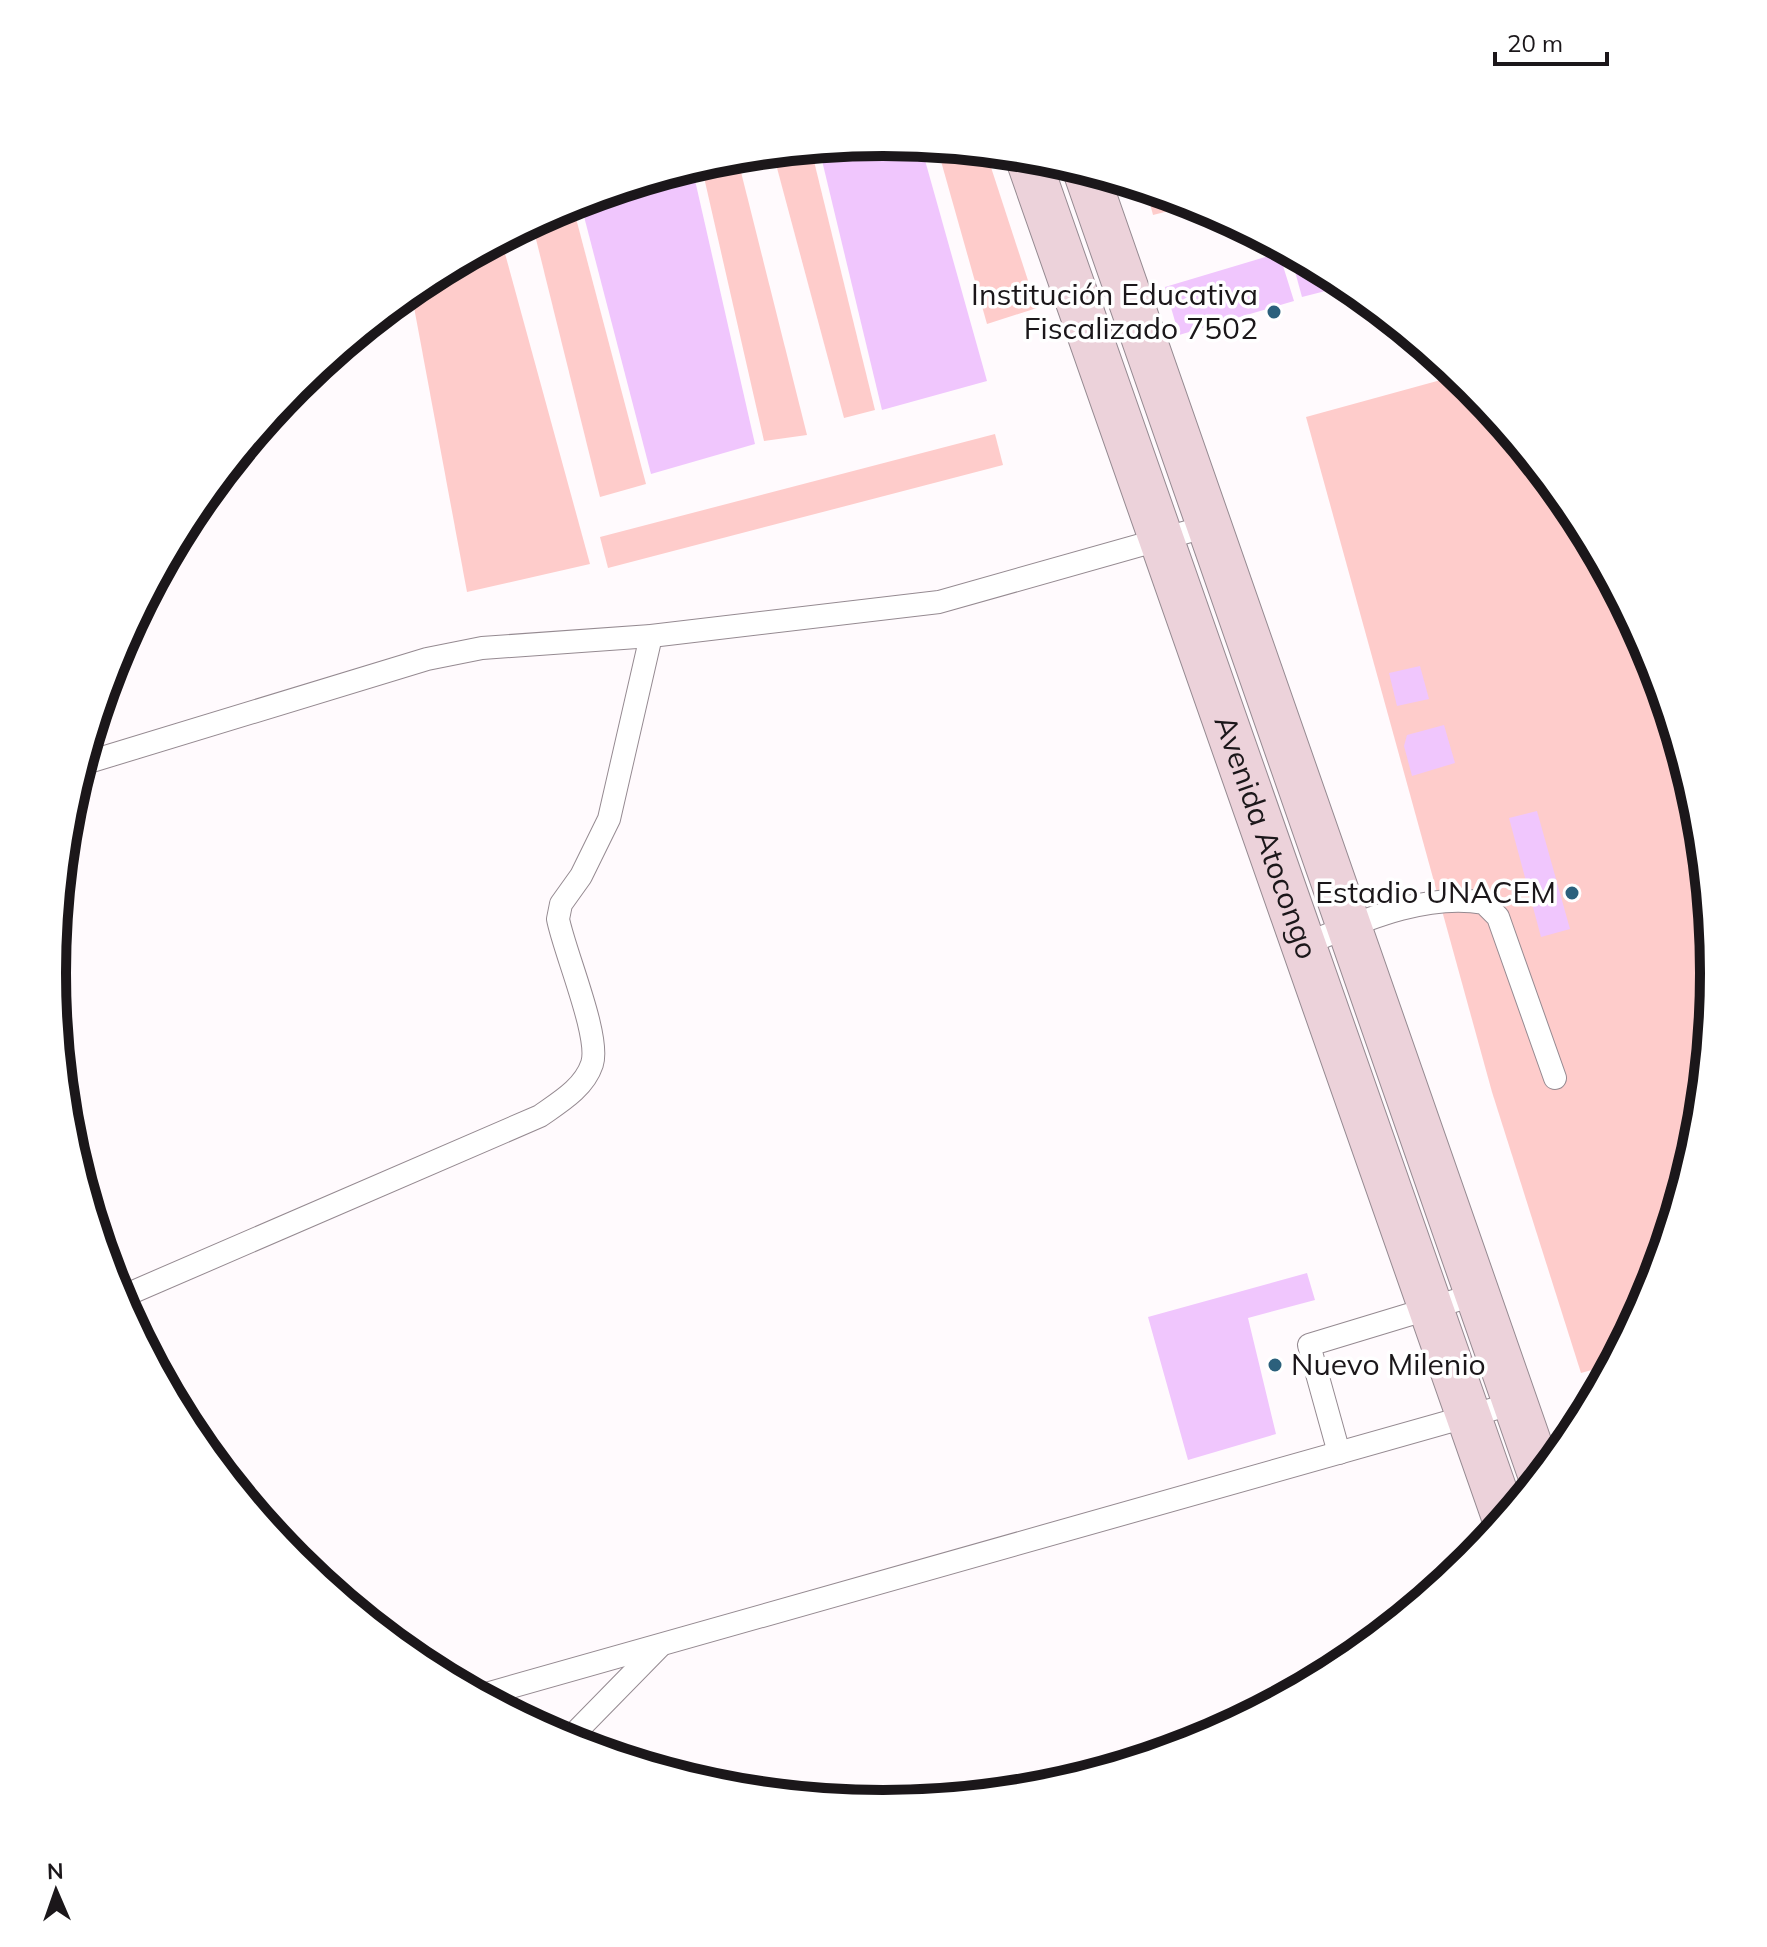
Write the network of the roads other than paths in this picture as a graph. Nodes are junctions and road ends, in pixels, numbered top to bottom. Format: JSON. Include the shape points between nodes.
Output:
{"nodes":[{"id":1,"x":1032,"y":170,"type":"edge"},
{"id":2,"x":1089,"y":183,"type":"edge"},
{"id":3,"x":1151,"y":359,"type":"junction"},
{"id":4,"x":1105,"y":379,"type":"junction"},
{"id":5,"x":1208,"y":526,"type":"junction"},
{"id":6,"x":1162,"y":541,"type":"junction"},
{"id":7,"x":1235,"y":601,"type":"junction"},
{"id":8,"x":1189,"y":616,"type":"junction"},
{"id":9,"x":651,"y":636,"type":"junction"},
{"id":10,"x":95,"y":760,"type":"edge"},
{"id":11,"x":1348,"y":927,"type":"junction"},
{"id":12,"x":1303,"y":945,"type":"junction"},
{"id":13,"x":1555,"y":1078,"type":"dead end"},
{"id":14,"x":131,"y":1293,"type":"edge"},
{"id":15,"x":1477,"y":1294,"type":"junction"},
{"id":16,"x":1431,"y":1307,"type":"junction"},
{"id":17,"x":1515,"y":1403,"type":"junction"},
{"id":18,"x":1469,"y":1416,"type":"junction"},
{"id":19,"x":1339,"y":1453,"type":"junction"},
{"id":20,"x":1537,"y":1465,"type":"edge"},
{"id":21,"x":1501,"y":1509,"type":"edge"},
{"id":22,"x":660,"y":1645,"type":"junction"},
{"id":23,"x":494,"y":1692,"type":"edge"},
{"id":24,"x":577,"y":1731,"type":"edge"}],
"edges":[{"from":1,"to":4,"type":"main road","name":"Avenida Atocongo"},
{"from":2,"to":3,"type":"main road","name":"Avenida Atocongo"},
{"from":3,"to":4,"type":"main road"},
{"from":3,"to":5,"type":"main road","name":"Avenida Atocongo"},
{"from":4,"to":6,"type":"main road","name":"Avenida Atocongo"},
{"from":5,"to":6,"type":"lane"},
{"from":5,"to":7,"type":"main road","name":"Avenida Atocongo"},
{"from":6,"to":8,"type":"main road","name":"Avenida Atocongo"},
{"from":6,"to":9,"type":"lane","via":[[939,602]]},
{"from":7,"to":8,"type":"main road"},
{"from":7,"to":11,"type":"main road","name":"Avenida Atocongo"},
{"from":8,"to":12,"type":"main road","name":"Avenida Atocongo"},
{"from":9,"to":10,"type":"lane","via":[[482,648],[427,659]]},
{"from":9,"to":14,"type":"lane","via":[[609,819],[561,904],[558,919],[594,1050],[588,1074],[572,1094],[540,1116]]},
{"from":11,"to":12,"type":"lane"},
{"from":11,"to":13,"type":"lane","via":[[1437,900],[1484,903],[1498,917]]},
{"from":11,"to":15,"type":"main road","name":"Avenida Atocongo"},
{"from":12,"to":16,"type":"main road","name":"Avenida Atocongo"},
{"from":15,"to":16,"type":"lane"},
{"from":15,"to":17,"type":"main road","name":"Avenida Atocongo"},
{"from":16,"to":18,"type":"main road","name":"Avenida Atocongo"},
{"from":16,"to":19,"type":"lane","via":[[1309,1345]]},
{"from":17,"to":18,"type":"lane"},
{"from":17,"to":20,"type":"main road","name":"Avenida Atocongo"},
{"from":18,"to":19,"type":"lane"},
{"from":18,"to":21,"type":"main road","name":"Avenida Atocongo"},
{"from":19,"to":22,"type":"lane"},
{"from":22,"to":23,"type":"lane"},
{"from":22,"to":24,"type":"lane"}]}
